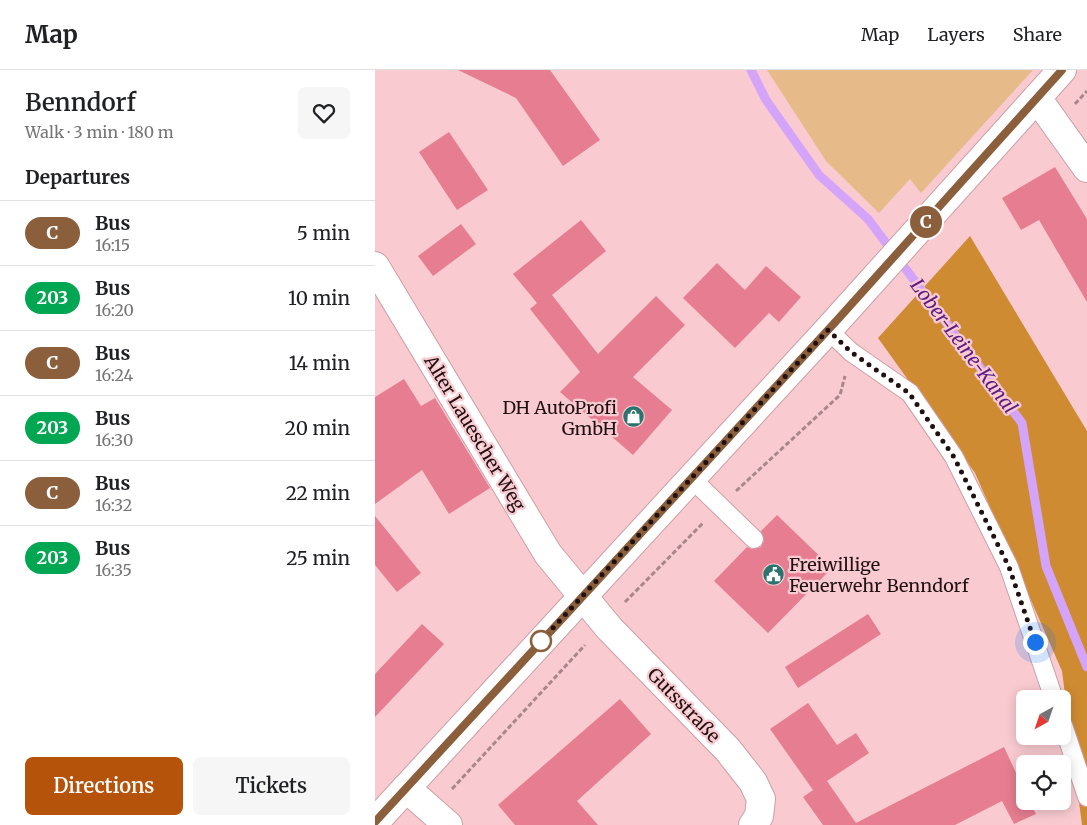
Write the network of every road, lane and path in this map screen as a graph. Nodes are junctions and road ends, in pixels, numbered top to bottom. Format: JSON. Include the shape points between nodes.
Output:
{"nodes":[{"id":1,"x":1062,"y":70,"type":"edge"},
{"id":2,"x":1037,"y":98,"type":"junction"},
{"id":3,"x":1087,"y":168,"type":"edge"},
{"id":4,"x":375,"y":266,"type":"edge"},
{"id":5,"x":828,"y":330,"type":"junction"},
{"id":6,"x":851,"y":352,"type":"junction"},
{"id":7,"x":691,"y":478,"type":"junction"},
{"id":8,"x":721,"y":505,"type":"junction"},
{"id":9,"x":754,"y":539,"type":"dead end"},
{"id":10,"x":583,"y":596,"type":"junction"},
{"id":11,"x":605,"y":623,"type":"junction"},
{"id":12,"x":1051,"y":690,"type":"edge"},
{"id":13,"x":1070,"y":745,"type":"edge"},
{"id":14,"x":406,"y":788,"type":"junction"},
{"id":15,"x":1087,"y":797,"type":"edge"},
{"id":16,"x":440,"y":818,"type":"edge"},
{"id":17,"x":375,"y":822,"type":"edge"},
{"id":18,"x":753,"y":825,"type":"edge"}],
"edges":[{"from":1,"to":2,"type":"street"},
{"from":2,"to":3,"type":"street"},
{"from":2,"to":5,"type":"street"},
{"from":4,"to":10,"type":"street","name":"Alter Lauescher Weg","via":[[548,554]]},
{"from":5,"to":6,"type":"lane"},
{"from":5,"to":7,"type":"street"},
{"from":6,"to":8,"type":"path","via":[[840,395]]},
{"from":6,"to":12,"type":"lane","via":[[909,393],[954,457],[1009,567]]},
{"from":7,"to":8,"type":"lane"},
{"from":7,"to":10,"type":"street"},
{"from":8,"to":9,"type":"lane"},
{"from":8,"to":11,"type":"path"},
{"from":10,"to":11,"type":"street","name":"Gutsstraße"},
{"from":10,"to":14,"type":"street"},
{"from":11,"to":16,"type":"path"},
{"from":11,"to":18,"type":"street","name":"Gutsstraße","via":[[728,750],[753,782],[761,799],[759,816]]},
{"from":13,"to":15,"type":"lane"},
{"from":14,"to":16,"type":"street"},
{"from":14,"to":17,"type":"street"}]}
